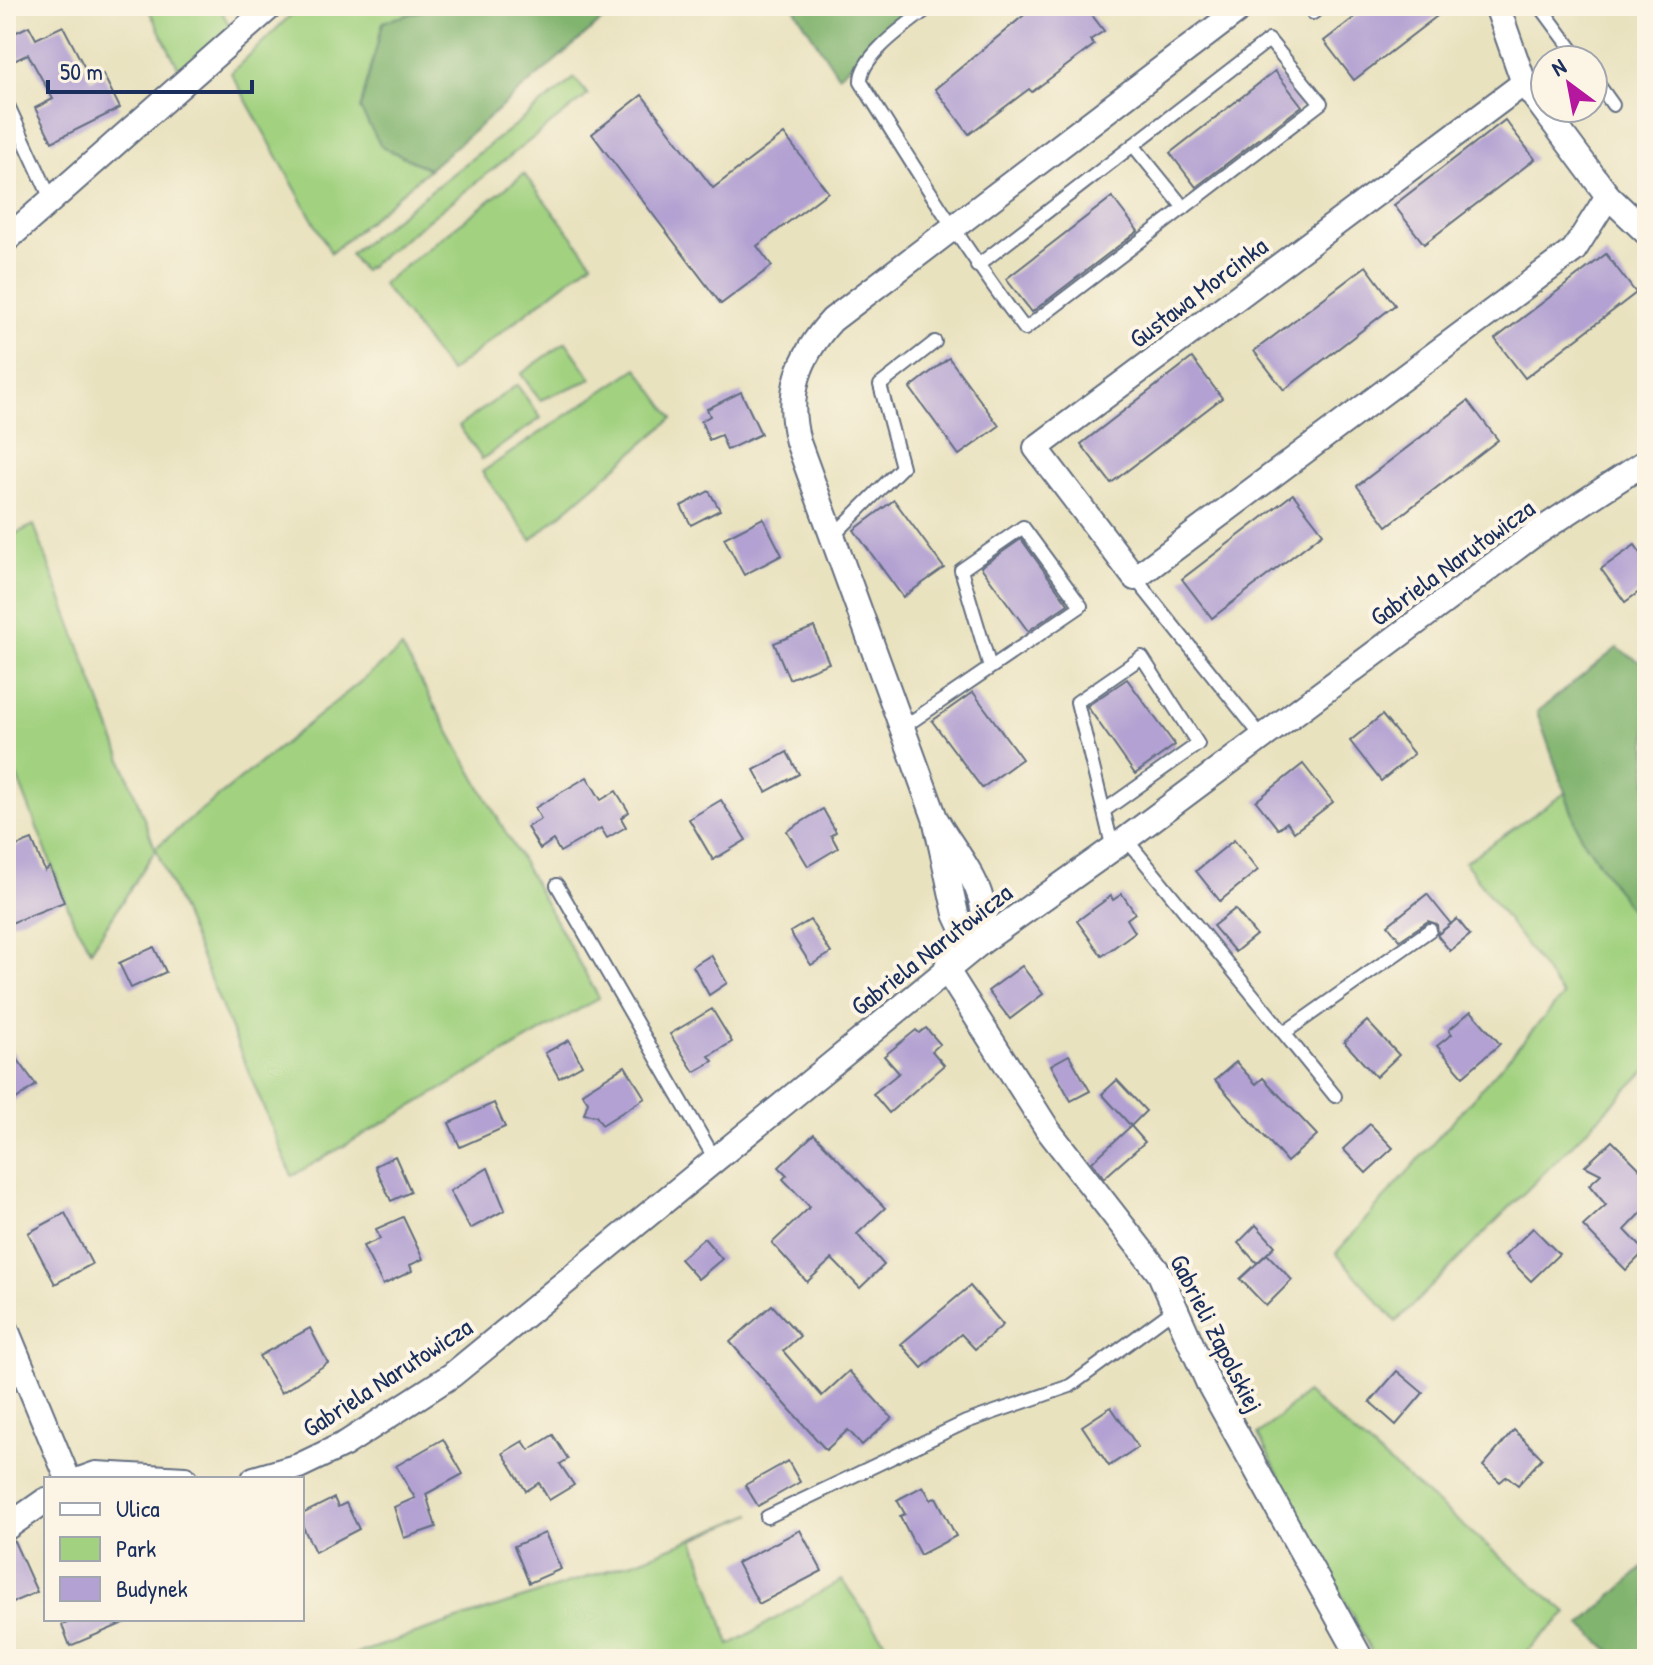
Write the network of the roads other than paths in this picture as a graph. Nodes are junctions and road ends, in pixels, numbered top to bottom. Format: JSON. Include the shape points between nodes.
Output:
{"nodes":[{"id":1,"x":271,"y":6,"type":"edge"},
{"id":2,"x":931,"y":6,"type":"edge"},
{"id":3,"x":1244,"y":6,"type":"edge"},
{"id":4,"x":1497,"y":6,"type":"edge"},
{"id":5,"x":1543,"y":10,"type":"dead end"},
{"id":6,"x":1568,"y":44,"type":"edge"},
{"id":7,"x":1529,"y":78,"type":"edge"},
{"id":8,"x":1529,"y":99,"type":"edge"},
{"id":9,"x":1609,"y":99,"type":"edge"},
{"id":10,"x":6,"y":101,"type":"edge"},
{"id":11,"x":1613,"y":105,"type":"dead end"},
{"id":12,"x":1557,"y":124,"type":"edge"},
{"id":13,"x":1133,"y":145,"type":"junction"},
{"id":14,"x":1608,"y":196,"type":"junction"},
{"id":15,"x":51,"y":199,"type":"junction"},
{"id":16,"x":1184,"y":208,"type":"junction"},
{"id":17,"x":951,"y":229,"type":"junction"},
{"id":18,"x":1647,"y":233,"type":"edge"},
{"id":19,"x":6,"y":240,"type":"edge"},
{"id":20,"x":977,"y":266,"type":"junction"},
{"id":21,"x":935,"y":342,"type":"dead end"},
{"id":22,"x":1647,"y":461,"type":"edge"},
{"id":23,"x":832,"y":537,"type":"junction"},
{"id":24,"x":1135,"y":578,"type":"junction"},
{"id":25,"x":990,"y":667,"type":"junction"},
{"id":26,"x":902,"y":728,"type":"junction"},
{"id":27,"x":1263,"y":738,"type":"junction"},
{"id":28,"x":1105,"y":810,"type":"junction"},
{"id":29,"x":935,"y":818,"type":"junction"},
{"id":30,"x":1119,"y":844,"type":"junction"},
{"id":31,"x":557,"y":885,"type":"dead end"},
{"id":32,"x":978,"y":887,"type":"junction"},
{"id":33,"x":1029,"y":908,"type":"junction"},
{"id":34,"x":956,"y":914,"type":"junction"},
{"id":35,"x":1430,"y":930,"type":"dead end"},
{"id":36,"x":980,"y":943,"type":"junction"},
{"id":37,"x":946,"y":969,"type":"junction"},
{"id":38,"x":1284,"y":1033,"type":"junction"},
{"id":39,"x":1335,"y":1096,"type":"dead end"},
{"id":40,"x":716,"y":1161,"type":"junction"},
{"id":41,"x":1175,"y":1309,"type":"junction"},
{"id":42,"x":6,"y":1329,"type":"edge"},
{"id":43,"x":67,"y":1477,"type":"edge"},
{"id":44,"x":88,"y":1477,"type":"edge"},
{"id":45,"x":149,"y":1477,"type":"edge"},
{"id":46,"x":261,"y":1477,"type":"edge"},
{"id":47,"x":44,"y":1501,"type":"edge"},
{"id":48,"x":767,"y":1517,"type":"dead end"},
{"id":49,"x":6,"y":1528,"type":"edge"},
{"id":50,"x":1361,"y":1659,"type":"edge"}],
"edges":[{"from":1,"to":15,"type":"street"},
{"from":2,"to":17,"type":"lane","via":[[881,47],[860,79]]},
{"from":3,"to":17,"type":"street"},
{"from":4,"to":7,"type":"street"},
{"from":5,"to":6,"type":"lane"},
{"from":8,"to":24,"type":"street","name":"Gustawa Morcinka","via":[[1036,448]]},
{"from":9,"to":11,"type":"lane"},
{"from":10,"to":15,"type":"lane"},
{"from":12,"to":14,"type":"street"},
{"from":13,"to":16,"type":"lane"},
{"from":13,"to":16,"type":"lane","via":[[1269,40],[1321,103]]},
{"from":13,"to":20,"type":"lane"},
{"from":14,"to":18,"type":"street"},
{"from":14,"to":24,"type":"street","via":[[1574,250]]},
{"from":15,"to":19,"type":"street"},
{"from":16,"to":20,"type":"lane","via":[[1025,329]]},
{"from":17,"to":20,"type":"lane"},
{"from":17,"to":23,"type":"street","via":[[832,320],[799,368],[793,423]]},
{"from":21,"to":23,"type":"lane","via":[[880,385],[902,467]]},
{"from":22,"to":27,"type":"street","name":"Gabriela Narutowicza","via":[[1532,536]]},
{"from":23,"to":26,"type":"street"},
{"from":24,"to":27,"type":"lane","name":"Gustawa Morcinka"},
{"from":25,"to":25,"type":"lane","via":[[1081,606],[1023,527],[961,570]]},
{"from":25,"to":26,"type":"lane"},
{"from":26,"to":29,"type":"street"},
{"from":27,"to":30,"type":"street","name":"Gabriela Narutowicza"},
{"from":28,"to":28,"type":"lane","via":[[1077,702],[1142,657],[1198,744]]},
{"from":28,"to":30,"type":"lane"},
{"from":29,"to":32,"type":"street"},
{"from":29,"to":34,"type":"street"},
{"from":30,"to":33,"type":"street","name":"Gabriela Narutowicza"},
{"from":30,"to":38,"type":"lane"},
{"from":31,"to":40,"type":"lane"},
{"from":32,"to":33,"type":"street","via":[[1005,904]]},
{"from":32,"to":36,"type":"street","via":[[986,918]]},
{"from":33,"to":36,"type":"street","name":"Gabriela Narutowicza"},
{"from":34,"to":36,"type":"street"},
{"from":34,"to":37,"type":"street"},
{"from":35,"to":38,"type":"lane"},
{"from":36,"to":37,"type":"street","name":"Gabriela Narutowicza"},
{"from":37,"to":40,"type":"street","name":"Gabriela Narutowicza"},
{"from":37,"to":41,"type":"street","name":"Gabrieli Zapolskiej","via":[[1048,1130],[1160,1274]]},
{"from":38,"to":39,"type":"lane"},
{"from":40,"to":46,"type":"street","name":"Gabriela Narutowicza","via":[[452,1375],[345,1444]]},
{"from":41,"to":48,"type":"lane","via":[[1070,1386],[966,1422]]},
{"from":41,"to":50,"type":"street","name":"Gabrieli Zapolskiej","via":[[1209,1384]]},
{"from":42,"to":43,"type":"street"},
{"from":44,"to":45,"type":"street"},
{"from":47,"to":49,"type":"street"}]}
